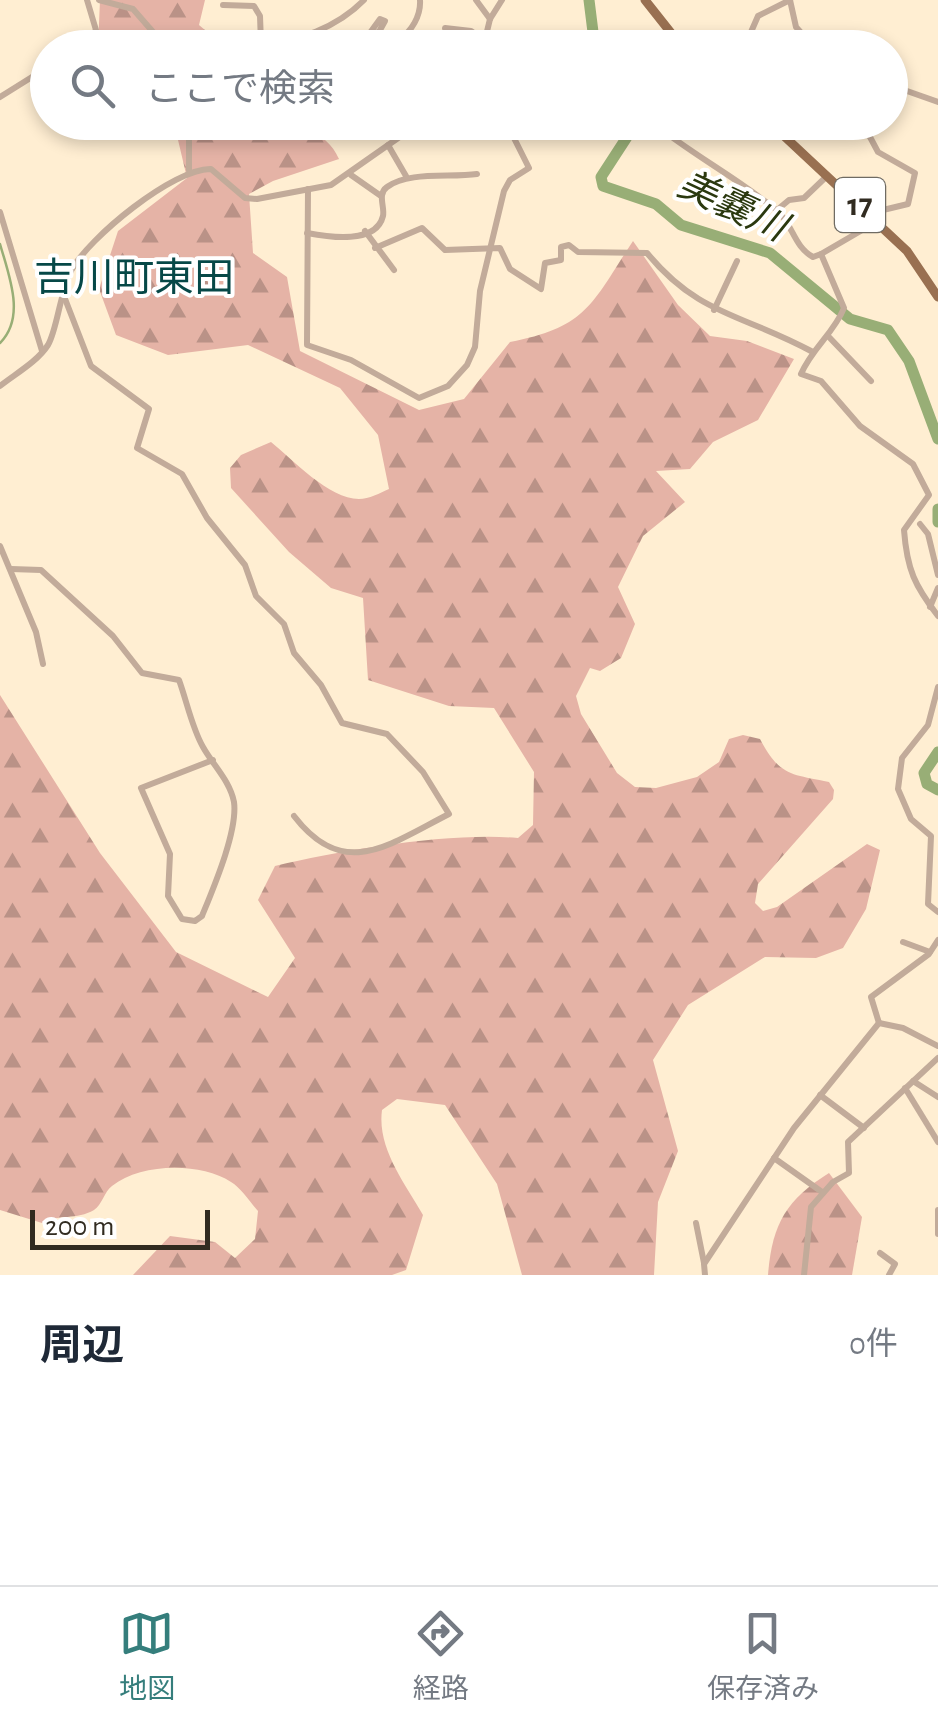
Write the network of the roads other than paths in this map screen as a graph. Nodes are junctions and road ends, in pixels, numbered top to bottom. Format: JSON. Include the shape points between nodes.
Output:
{"nodes":[{"id":1,"x":87,"y":0,"type":"edge"},
{"id":2,"x":99,"y":0,"type":"edge"},
{"id":3,"x":138,"y":0,"type":"edge"},
{"id":4,"x":349,"y":0,"type":"edge"},
{"id":5,"x":420,"y":0,"type":"edge"},
{"id":6,"x":476,"y":0,"type":"edge"},
{"id":7,"x":502,"y":0,"type":"edge"},
{"id":8,"x":644,"y":0,"type":"edge"},
{"id":9,"x":790,"y":0,"type":"edge"},
{"id":10,"x":361,"y":3,"type":"edge"},
{"id":11,"x":223,"y":5,"type":"dead end"},
{"id":12,"x":133,"y":9,"type":"junction"},
{"id":13,"x":490,"y":19,"type":"junction"},
{"id":14,"x":445,"y":28,"type":"dead end"},
{"id":15,"x":96,"y":30,"type":"edge"},
{"id":16,"x":151,"y":30,"type":"edge"},
{"id":17,"x":261,"y":30,"type":"edge"},
{"id":18,"x":315,"y":30,"type":"edge"},
{"id":19,"x":372,"y":30,"type":"edge"},
{"id":20,"x":379,"y":30,"type":"edge"},
{"id":21,"x":409,"y":30,"type":"edge"},
{"id":22,"x":462,"y":30,"type":"edge"},
{"id":23,"x":488,"y":30,"type":"edge"},
{"id":24,"x":668,"y":30,"type":"edge"},
{"id":25,"x":752,"y":30,"type":"edge"},
{"id":26,"x":798,"y":30,"type":"edge"},
{"id":27,"x":30,"y":79,"type":"edge"},
{"id":28,"x":908,"y":91,"type":"edge"},
{"id":29,"x":0,"y":98,"type":"edge"},
{"id":30,"x":938,"y":102,"type":"edge"},
{"id":31,"x":189,"y":140,"type":"edge"},
{"id":32,"x":395,"y":140,"type":"edge"},
{"id":33,"x":517,"y":140,"type":"edge"},
{"id":34,"x":673,"y":140,"type":"edge"},
{"id":35,"x":790,"y":140,"type":"edge"},
{"id":36,"x":872,"y":140,"type":"edge"},
{"id":37,"x":388,"y":145,"type":"junction"},
{"id":38,"x":189,"y":170,"type":"junction"},
{"id":39,"x":477,"y":174,"type":"dead end"},
{"id":40,"x":351,"y":175,"type":"junction"},
{"id":41,"x":828,"y":175,"type":"junction"},
{"id":42,"x":406,"y":176,"type":"junction"},
{"id":43,"x":308,"y":189,"type":"junction"},
{"id":44,"x":381,"y":196,"type":"junction"},
{"id":45,"x":776,"y":210,"type":"junction"},
{"id":46,"x":0,"y":212,"type":"edge"},
{"id":47,"x":876,"y":222,"type":"junction"},
{"id":48,"x":364,"y":230,"type":"junction"},
{"id":49,"x":306,"y":233,"type":"junction"},
{"id":50,"x":375,"y":248,"type":"junction"},
{"id":51,"x":492,"y":248,"type":"junction"},
{"id":52,"x":821,"y":254,"type":"junction"},
{"id":53,"x":737,"y":261,"type":"dead end"},
{"id":54,"x":394,"y":270,"type":"dead end"},
{"id":55,"x":62,"y":292,"type":"junction"},
{"id":56,"x":938,"y":298,"type":"edge"},
{"id":57,"x":714,"y":310,"type":"junction"},
{"id":58,"x":828,"y":336,"type":"junction"},
{"id":59,"x":42,"y":351,"type":"junction"},
{"id":60,"x":811,"y":351,"type":"junction"},
{"id":61,"x":871,"y":381,"type":"dead end"},
{"id":62,"x":0,"y":386,"type":"edge"},
{"id":63,"x":920,"y":524,"type":"dead end"},
{"id":64,"x":0,"y":546,"type":"edge"},
{"id":65,"x":11,"y":569,"type":"junction"},
{"id":66,"x":938,"y":575,"type":"edge"},
{"id":67,"x":938,"y":588,"type":"edge"},
{"id":68,"x":934,"y":607,"type":"edge"},
{"id":69,"x":938,"y":616,"type":"edge"},
{"id":70,"x":42,"y":664,"type":"dead end"},
{"id":71,"x":938,"y":687,"type":"edge"},
{"id":72,"x":213,"y":760,"type":"junction"},
{"id":73,"x":294,"y":816,"type":"dead end"},
{"id":74,"x":924,"y":855,"type":"dead end"},
{"id":75,"x":928,"y":872,"type":"junction"},
{"id":76,"x":938,"y":912,"type":"edge"},
{"id":77,"x":938,"y":940,"type":"edge"},
{"id":78,"x":903,"y":942,"type":"dead end"},
{"id":79,"x":930,"y":952,"type":"junction"},
{"id":80,"x":879,"y":1024,"type":"junction"},
{"id":81,"x":938,"y":1046,"type":"edge"},
{"id":82,"x":938,"y":1058,"type":"edge"},
{"id":83,"x":913,"y":1081,"type":"junction"},
{"id":84,"x":904,"y":1088,"type":"junction"},
{"id":85,"x":820,"y":1095,"type":"junction"},
{"id":86,"x":938,"y":1097,"type":"edge"},
{"id":87,"x":864,"y":1128,"type":"junction"},
{"id":88,"x":938,"y":1142,"type":"edge"},
{"id":89,"x":774,"y":1158,"type":"junction"},
{"id":90,"x":823,"y":1192,"type":"junction"},
{"id":91,"x":938,"y":1210,"type":"edge"},
{"id":92,"x":696,"y":1223,"type":"dead end"},
{"id":93,"x":938,"y":1234,"type":"edge"},
{"id":94,"x":880,"y":1253,"type":"dead end"},
{"id":95,"x":704,"y":1264,"type":"junction"},
{"id":96,"x":706,"y":1275,"type":"edge"},
{"id":97,"x":804,"y":1275,"type":"edge"},
{"id":98,"x":889,"y":1275,"type":"edge"}],
"edges":[{"from":1,"to":15,"type":"street"},
{"from":2,"to":12,"type":"street"},
{"from":3,"to":12,"type":"street"},
{"from":4,"to":10,"type":"street"},
{"from":5,"to":21,"type":"street","via":[[421,12]]},
{"from":6,"to":13,"type":"street"},
{"from":7,"to":13,"type":"street"},
{"from":8,"to":24,"type":"main road"},
{"from":9,"to":25,"type":"street","via":[[758,16]]},
{"from":9,"to":26,"type":"street"},
{"from":10,"to":18,"type":"street"},
{"from":11,"to":17,"type":"street","via":[[254,6]]},
{"from":12,"to":16,"type":"street"},
{"from":13,"to":23,"type":"street"},
{"from":14,"to":22,"type":"street"},
{"from":19,"to":20,"type":"street","via":[[386,21]]},
{"from":27,"to":29,"type":"street"},
{"from":28,"to":30,"type":"street"},
{"from":31,"to":38,"type":"street"},
{"from":32,"to":37,"type":"street"},
{"from":33,"to":51,"type":"street","via":[[530,163],[504,192]]},
{"from":34,"to":45,"type":"street"},
{"from":35,"to":41,"type":"main road","number":"17"},
{"from":36,"to":47,"type":"street","via":[[916,178],[908,204],[884,210]]},
{"from":37,"to":40,"type":"street"},
{"from":37,"to":42,"type":"street"},
{"from":38,"to":43,"type":"street","via":[[211,169],[245,198],[257,200]]},
{"from":38,"to":55,"type":"street","via":[[105,229],[73,267]]},
{"from":39,"to":42,"type":"street"},
{"from":40,"to":43,"type":"street"},
{"from":40,"to":44,"type":"street"},
{"from":41,"to":45,"type":"street","via":[[804,198]]},
{"from":41,"to":47,"type":"main road","number":"17"},
{"from":42,"to":44,"type":"street"},
{"from":43,"to":49,"type":"street"},
{"from":44,"to":48,"type":"street","via":[[383,217],[373,230]]},
{"from":45,"to":52,"type":"street","via":[[800,250]]},
{"from":46,"to":59,"type":"street"},
{"from":47,"to":52,"type":"street"},
{"from":47,"to":56,"type":"main road","number":"17","via":[[908,251]]},
{"from":48,"to":49,"type":"street","via":[[350,238]]},
{"from":48,"to":50,"type":"street"},
{"from":49,"to":51,"type":"street","via":[[306,345],[352,360],[419,398],[448,386],[468,365]]},
{"from":50,"to":51,"type":"street","via":[[416,227],[446,250]]},
{"from":50,"to":54,"type":"street"},
{"from":51,"to":57,"type":"street","via":[[500,248],[510,270],[541,289],[545,262],[562,260],[569,244],[578,252],[648,253],[688,296]]},
{"from":52,"to":58,"type":"street","via":[[844,299]]},
{"from":53,"to":57,"type":"street"},
{"from":55,"to":59,"type":"street"},
{"from":55,"to":73,"type":"street","via":[[91,366],[149,409],[137,448],[190,484],[342,723],[387,734],[423,772],[449,814],[356,852],[318,845]]},
{"from":57,"to":60,"type":"street"},
{"from":58,"to":60,"type":"street"},
{"from":58,"to":61,"type":"street"},
{"from":59,"to":62,"type":"street"},
{"from":60,"to":68,"type":"street","via":[[801,374],[821,381],[860,426],[923,478],[929,496],[904,530],[913,581],[923,603]]},
{"from":63,"to":66,"type":"street"},
{"from":64,"to":65,"type":"street"},
{"from":65,"to":70,"type":"street"},
{"from":65,"to":72,"type":"street","via":[[35,568],[52,578],[142,672],[176,677]]},
{"from":67,"to":68,"type":"street"},
{"from":68,"to":69,"type":"street"},
{"from":71,"to":75,"type":"street","via":[[928,725],[902,758],[898,789],[911,818],[931,836]]},
{"from":72,"to":72,"type":"street","via":[[234,802],[233,820],[195,921],[182,919],[168,896],[170,854],[141,788]]},
{"from":74,"to":75,"type":"street"},
{"from":75,"to":76,"type":"street","via":[[928,904]]},
{"from":77,"to":79,"type":"street"},
{"from":78,"to":79,"type":"street"},
{"from":79,"to":80,"type":"street","via":[[871,997]]},
{"from":80,"to":81,"type":"street"},
{"from":80,"to":85,"type":"street"},
{"from":82,"to":83,"type":"street"},
{"from":83,"to":84,"type":"street"},
{"from":83,"to":86,"type":"street"},
{"from":84,"to":87,"type":"street"},
{"from":84,"to":88,"type":"street"},
{"from":85,"to":87,"type":"street"},
{"from":85,"to":89,"type":"street"},
{"from":87,"to":90,"type":"street","via":[[848,1142],[850,1173]]},
{"from":89,"to":90,"type":"street"},
{"from":89,"to":95,"type":"street"},
{"from":90,"to":97,"type":"street","via":[[811,1207]]},
{"from":91,"to":93,"type":"street"},
{"from":92,"to":95,"type":"street"},
{"from":94,"to":98,"type":"street","via":[[895,1264]]},
{"from":95,"to":96,"type":"street"}]}
